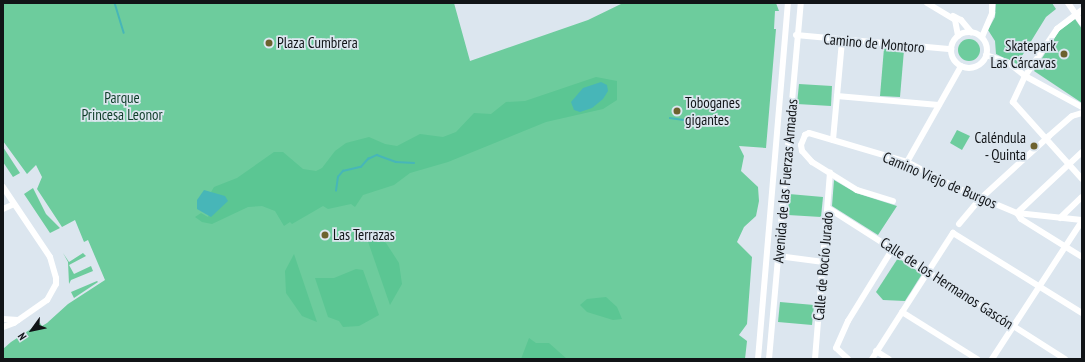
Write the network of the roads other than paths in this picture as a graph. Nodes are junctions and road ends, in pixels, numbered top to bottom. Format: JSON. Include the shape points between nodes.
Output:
{"nodes":[{"id":1,"x":788,"y":3,"type":"edge"},
{"id":2,"x":801,"y":3,"type":"edge"},
{"id":3,"x":927,"y":3,"type":"edge"},
{"id":4,"x":992,"y":3,"type":"edge"},
{"id":5,"x":1068,"y":3,"type":"edge"},
{"id":6,"x":1082,"y":10,"type":"edge"},
{"id":7,"x":1076,"y":15,"type":"junction"},
{"id":8,"x":950,"y":16,"type":"junction"},
{"id":9,"x":1082,"y":23,"type":"edge"},
{"id":10,"x":971,"y":32,"type":"junction"},
{"id":11,"x":796,"y":35,"type":"junction"},
{"id":12,"x":958,"y":36,"type":"junction"},
{"id":13,"x":982,"y":37,"type":"junction"},
{"id":14,"x":842,"y":41,"type":"junction"},
{"id":15,"x":951,"y":49,"type":"junction"},
{"id":16,"x":986,"y":55,"type":"junction"},
{"id":17,"x":961,"y":66,"type":"junction"},
{"id":18,"x":1025,"y":76,"type":"junction"},
{"id":19,"x":837,"y":96,"type":"junction"},
{"id":20,"x":939,"y":105,"type":"junction"},
{"id":21,"x":1082,"y":107,"type":"edge"},
{"id":22,"x":1082,"y":113,"type":"edge"},
{"id":23,"x":1045,"y":139,"type":"junction"},
{"id":24,"x":834,"y":140,"type":"junction"},
{"id":25,"x":1082,"y":152,"type":"edge"},
{"id":26,"x":907,"y":162,"type":"junction"},
{"id":27,"x":1068,"y":164,"type":"junction"},
{"id":28,"x":830,"y":174,"type":"junction"},
{"id":29,"x":1082,"y":179,"type":"edge"},
{"id":30,"x":3,"y":187,"type":"edge"},
{"id":31,"x":981,"y":198,"type":"junction"},
{"id":32,"x":1082,"y":198,"type":"edge"},
{"id":33,"x":893,"y":201,"type":"dead end"},
{"id":34,"x":14,"y":204,"type":"junction"},
{"id":35,"x":828,"y":208,"type":"junction"},
{"id":36,"x":3,"y":209,"type":"edge"},
{"id":37,"x":1017,"y":213,"type":"junction"},
{"id":38,"x":1060,"y":218,"type":"junction"},
{"id":39,"x":1082,"y":220,"type":"edge"},
{"id":40,"x":959,"y":224,"type":"dead end"},
{"id":41,"x":1065,"y":247,"type":"junction"},
{"id":42,"x":894,"y":248,"type":"junction"},
{"id":43,"x":778,"y":256,"type":"junction"},
{"id":44,"x":1082,"y":257,"type":"edge"},
{"id":45,"x":824,"y":262,"type":"junction"},
{"id":46,"x":929,"y":272,"type":"junction"},
{"id":47,"x":1039,"y":286,"type":"junction"},
{"id":48,"x":902,"y":312,"type":"junction"},
{"id":49,"x":1082,"y":313,"type":"edge"},
{"id":50,"x":3,"y":319,"type":"edge"},
{"id":51,"x":19,"y":319,"type":"junction"},
{"id":52,"x":1013,"y":326,"type":"junction"},
{"id":53,"x":3,"y":327,"type":"edge"},
{"id":54,"x":876,"y":351,"type":"junction"},
{"id":55,"x":758,"y":359,"type":"edge"},
{"id":56,"x":769,"y":359,"type":"edge"},
{"id":57,"x":815,"y":359,"type":"edge"},
{"id":58,"x":848,"y":359,"type":"edge"},
{"id":59,"x":872,"y":359,"type":"edge"},
{"id":60,"x":889,"y":359,"type":"edge"},
{"id":61,"x":977,"y":359,"type":"edge"},
{"id":62,"x":992,"y":359,"type":"edge"},
{"id":63,"x":1065,"y":359,"type":"edge"}],
"edges":[{"from":1,"to":55,"type":"street","name":"Avenida de las Fuerzas Armadas"},
{"from":2,"to":11,"type":"street","name":"Avenida de las Fuerzas Armadas"},
{"from":3,"to":8,"type":"street"},
{"from":4,"to":13,"type":"street","via":[[992,13]]},
{"from":5,"to":7,"type":"street"},
{"from":6,"to":7,"type":"street"},
{"from":7,"to":9,"type":"street"},
{"from":7,"to":18,"type":"street","via":[[1057,28]]},
{"from":8,"to":10,"type":"street","via":[[961,20]]},
{"from":8,"to":12,"type":"street","via":[[957,23]]},
{"from":10,"to":12,"type":"street"},
{"from":10,"to":13,"type":"street"},
{"from":11,"to":14,"type":"street","name":"Camino de Montoro"},
{"from":11,"to":43,"type":"street","name":"Avenida de las Fuerzas Armadas"},
{"from":12,"to":15,"type":"street"},
{"from":13,"to":16,"type":"street","via":[[986,44]]},
{"from":14,"to":15,"type":"street","name":"Camino de Montoro"},
{"from":14,"to":19,"type":"street"},
{"from":15,"to":17,"type":"street","via":[[953,59]]},
{"from":16,"to":17,"type":"street","via":[[976,66]]},
{"from":16,"to":18,"type":"street","via":[[1009,64]]},
{"from":17,"to":20,"type":"street"},
{"from":18,"to":21,"type":"street"},
{"from":18,"to":23,"type":"street","via":[[1013,102]]},
{"from":19,"to":20,"type":"street"},
{"from":19,"to":24,"type":"street"},
{"from":20,"to":26,"type":"street"},
{"from":22,"to":23,"type":"street","via":[[1072,116]]},
{"from":23,"to":27,"type":"street"},
{"from":23,"to":31,"type":"street"},
{"from":24,"to":26,"type":"street","name":"Camino Viejo de Burgos"},
{"from":24,"to":28,"type":"street","name":"Camino Viejo de Burgos","via":[[809,133],[802,139],[801,145],[805,156]]},
{"from":25,"to":27,"type":"street"},
{"from":26,"to":31,"type":"street","name":"Camino Viejo de Burgos"},
{"from":27,"to":29,"type":"street"},
{"from":27,"to":37,"type":"street"},
{"from":28,"to":33,"type":"street","via":[[857,190]]},
{"from":28,"to":35,"type":"street","name":"Calle de Rocío Jurado"},
{"from":30,"to":34,"type":"street"},
{"from":31,"to":37,"type":"street","name":"Camino Viejo de Burgos"},
{"from":31,"to":40,"type":"street"},
{"from":32,"to":38,"type":"street"},
{"from":34,"to":36,"type":"street"},
{"from":34,"to":51,"type":"street","via":[[50,257],[56,278],[56,284],[47,300]]},
{"from":35,"to":42,"type":"street","name":"Calle de los Hermanos Gascón"},
{"from":35,"to":45,"type":"street","name":"Calle de Rocío Jurado"},
{"from":37,"to":38,"type":"street","name":"Camino Viejo de Burgos"},
{"from":37,"to":41,"type":"street"},
{"from":38,"to":39,"type":"street","name":"Camino Viejo de Burgos"},
{"from":39,"to":41,"type":"street"},
{"from":41,"to":44,"type":"street"},
{"from":41,"to":47,"type":"street"},
{"from":42,"to":46,"type":"street","name":"Calle de los Hermanos Gascón"},
{"from":42,"to":58,"type":"street","via":[[848,321],[836,348]]},
{"from":43,"to":45,"type":"street"},
{"from":43,"to":56,"type":"street","name":"Avenida de las Fuerzas Armadas"},
{"from":45,"to":57,"type":"street","name":"Calle de Rocío Jurado"},
{"from":46,"to":47,"type":"street","via":[[953,233]]},
{"from":46,"to":48,"type":"street"},
{"from":46,"to":52,"type":"street","name":"Calle de los Hermanos Gascón"},
{"from":47,"to":49,"type":"street"},
{"from":47,"to":52,"type":"street"},
{"from":48,"to":54,"type":"street"},
{"from":48,"to":61,"type":"street"},
{"from":50,"to":51,"type":"street"},
{"from":51,"to":53,"type":"street"},
{"from":52,"to":62,"type":"street"},
{"from":52,"to":63,"type":"street","name":"Calle de los Hermanos Gascón"},
{"from":54,"to":59,"type":"street"},
{"from":54,"to":60,"type":"street"}]}
